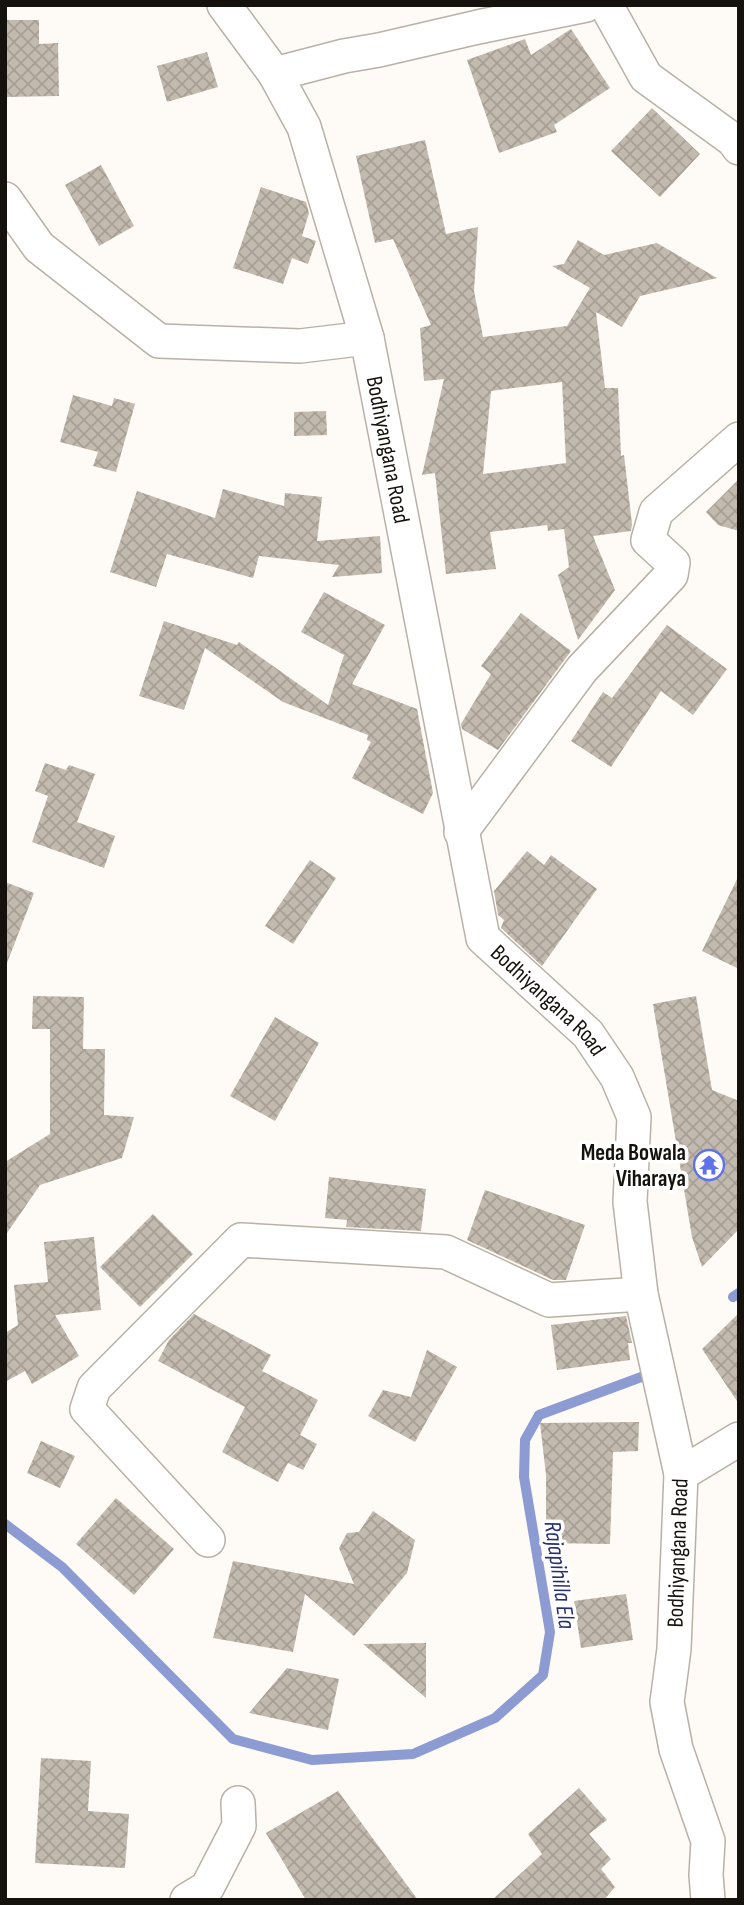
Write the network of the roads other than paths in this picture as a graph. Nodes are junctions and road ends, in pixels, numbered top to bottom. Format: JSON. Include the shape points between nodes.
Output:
{"nodes":[{"id":1,"x":224,"y":5,"type":"edge"},
{"id":2,"x":586,"y":5,"type":"edge"},
{"id":3,"x":606,"y":5,"type":"edge"},
{"id":4,"x":275,"y":74,"type":"junction"},
{"id":5,"x":739,"y":148,"type":"edge"},
{"id":6,"x":5,"y":199,"type":"edge"},
{"id":7,"x":367,"y":338,"type":"junction"},
{"id":8,"x":739,"y":439,"type":"edge"},
{"id":9,"x":461,"y":832,"type":"junction"},
{"id":10,"x":641,"y":1294,"type":"junction"},
{"id":11,"x":739,"y":1439,"type":"edge"},
{"id":12,"x":681,"y":1474,"type":"junction"},
{"id":13,"x":208,"y":1540,"type":"dead end"},
{"id":14,"x":238,"y":1802,"type":"dead end"},
{"id":15,"x":707,"y":1888,"type":"edge"},
{"id":16,"x":187,"y":1900,"type":"edge"},
{"id":17,"x":682,"y":1900,"type":"edge"}],
"edges":[{"from":1,"to":4,"type":"street","name":"Bodhiyangana Road"},
{"from":2,"to":4,"type":"street"},
{"from":3,"to":5,"type":"street","via":[[646,77]]},
{"from":4,"to":7,"type":"street","name":"Bodhiyangana Road","via":[[304,127]]},
{"from":6,"to":7,"type":"street","via":[[39,247],[159,341],[300,346]]},
{"from":7,"to":9,"type":"street","name":"Bodhiyangana Road"},
{"from":8,"to":9,"type":"street","via":[[656,512],[648,540],[673,563],[671,575],[582,669]]},
{"from":9,"to":10,"type":"street","name":"Bodhiyangana Road","via":[[482,938],[588,1034],[617,1077],[634,1117],[630,1202]]},
{"from":10,"to":12,"type":"street","name":"Bodhiyangana Road"},
{"from":10,"to":13,"type":"street","via":[[549,1300],[446,1252],[241,1240],[94,1388],[87,1409]]},
{"from":11,"to":12,"type":"street"},
{"from":12,"to":15,"type":"street","name":"Bodhiyangana Road","via":[[674,1648],[667,1702],[676,1749],[708,1841]]},
{"from":14,"to":16,"type":"street","via":[[239,1826],[207,1888]]},
{"from":15,"to":17,"type":"street"}]}
